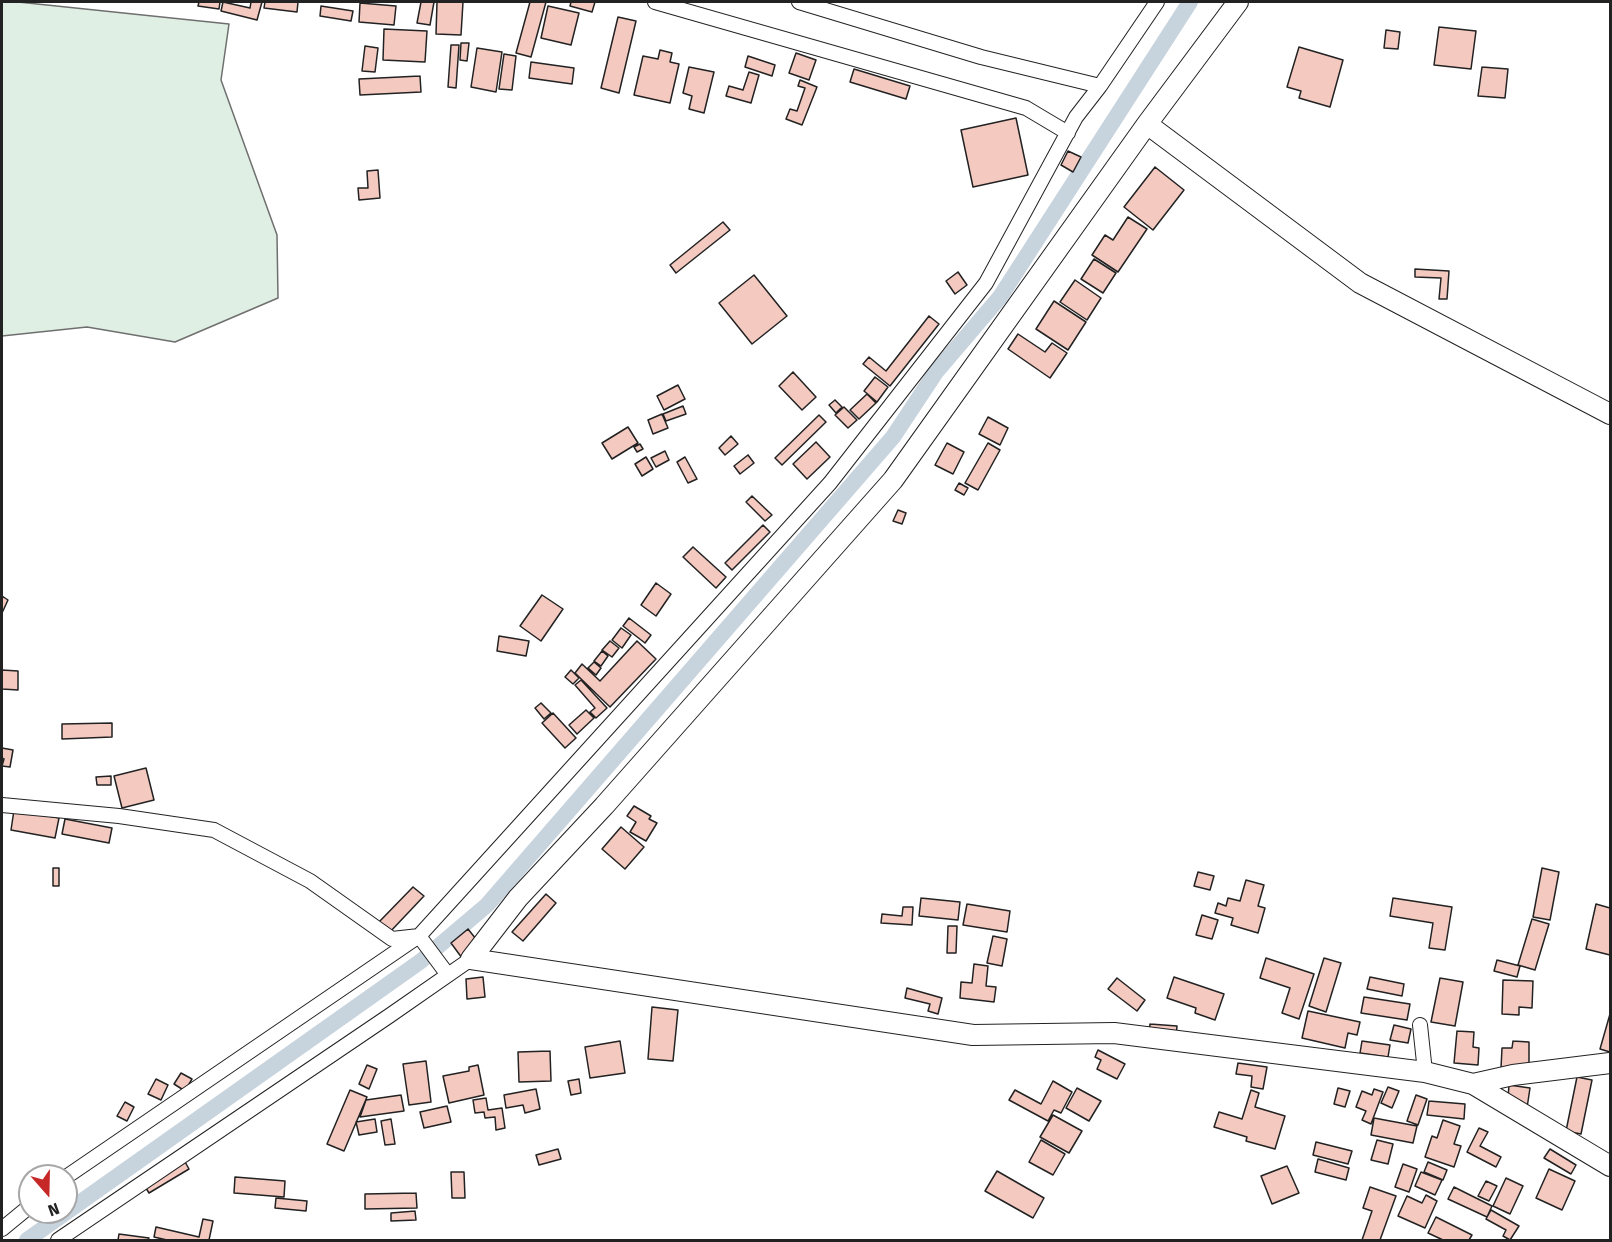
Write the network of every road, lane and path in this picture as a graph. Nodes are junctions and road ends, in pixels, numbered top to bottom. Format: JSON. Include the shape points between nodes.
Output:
{"nodes":[{"id":1,"x":654,"y":2,"type":"edge"},
{"id":2,"x":799,"y":2,"type":"edge"},
{"id":3,"x":1157,"y":2,"type":"edge"},
{"id":4,"x":1238,"y":2,"type":"edge"},
{"id":5,"x":1100,"y":86,"type":"junction"},
{"id":6,"x":1147,"y":124,"type":"junction"},
{"id":7,"x":1068,"y":133,"type":"junction"},
{"id":8,"x":1611,"y":414,"type":"edge"},
{"id":9,"x":2,"y":805,"type":"edge"},
{"id":10,"x":419,"y":936,"type":"junction"},
{"id":11,"x":471,"y":959,"type":"junction"},
{"id":12,"x":448,"y":975,"type":"junction"},
{"id":13,"x":1420,"y":1025,"type":"dead end"},
{"id":14,"x":1611,"y":1063,"type":"edge"},
{"id":15,"x":1425,"y":1072,"type":"junction"},
{"id":16,"x":1473,"y":1084,"type":"junction"},
{"id":17,"x":1611,"y":1166,"type":"edge"},
{"id":18,"x":78,"y":1169,"type":"edge"},
{"id":19,"x":18,"y":1216,"type":"edge"},
{"id":20,"x":2,"y":1229,"type":"edge"},
{"id":21,"x":58,"y":1240,"type":"edge"}],
"edges":[{"from":1,"to":7,"type":"street","via":[[1026,108]]},
{"from":2,"to":5,"type":"street","via":[[981,57]]},
{"from":3,"to":5,"type":"street"},
{"from":4,"to":6,"type":"street"},
{"from":5,"to":7,"type":"street"},
{"from":6,"to":8,"type":"street","via":[[1360,283]]},
{"from":6,"to":11,"type":"street","via":[[893,480],[518,898]]},
{"from":7,"to":10,"type":"street","via":[[986,283],[830,483]]},
{"from":9,"to":10,"type":"street","via":[[214,830],[310,881],[392,939]]},
{"from":10,"to":12,"type":"street"},
{"from":10,"to":18,"type":"street"},
{"from":11,"to":12,"type":"street"},
{"from":11,"to":15,"type":"street","via":[[973,1035],[1114,1033]]},
{"from":12,"to":21,"type":"street"},
{"from":13,"to":15,"type":"street"},
{"from":14,"to":16,"type":"street"},
{"from":15,"to":16,"type":"street"},
{"from":16,"to":17,"type":"street"},
{"from":19,"to":20,"type":"street"}]}
